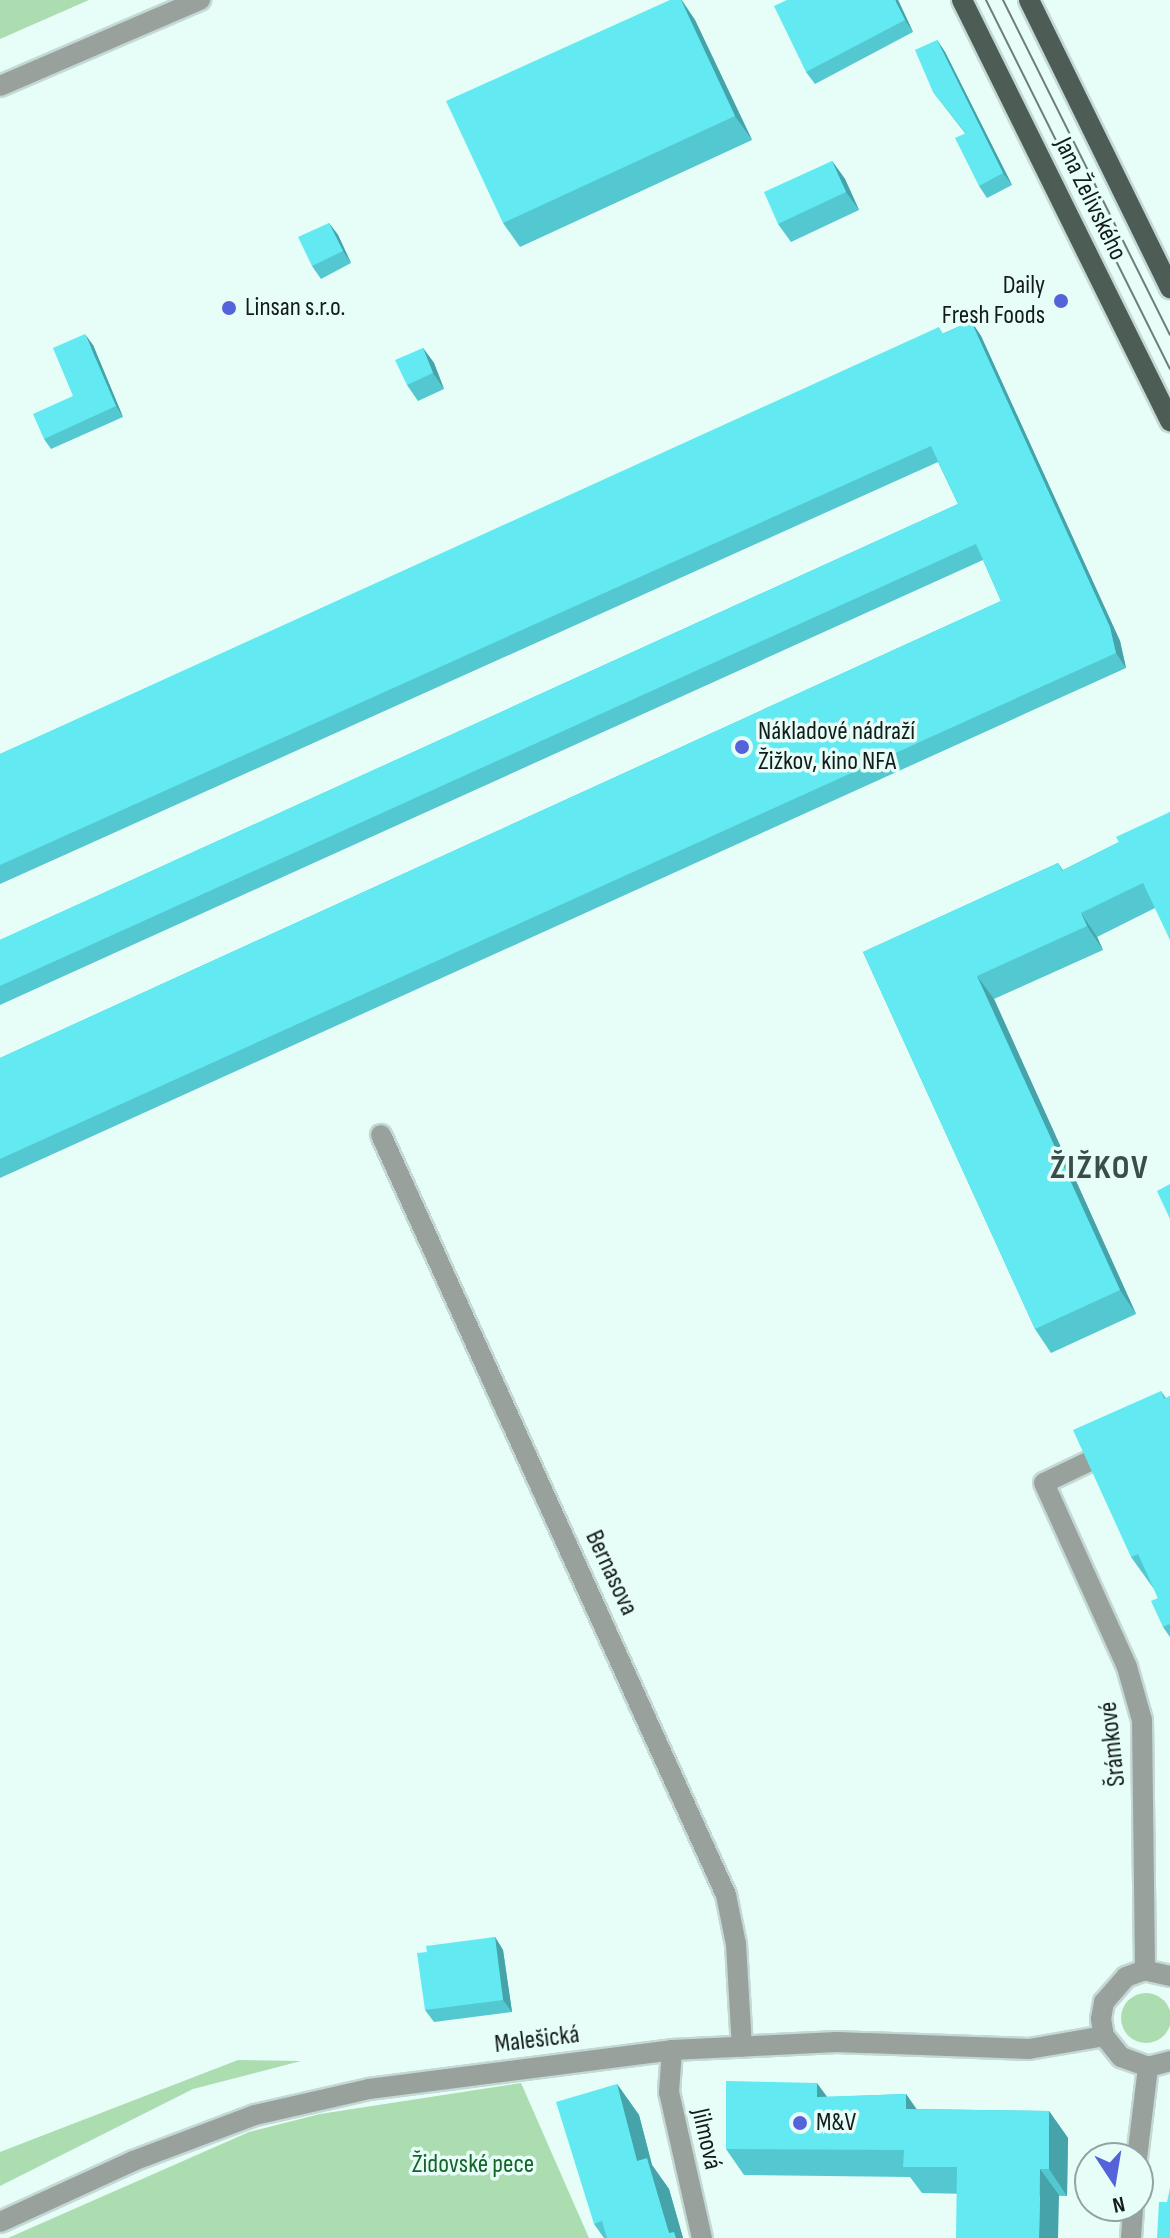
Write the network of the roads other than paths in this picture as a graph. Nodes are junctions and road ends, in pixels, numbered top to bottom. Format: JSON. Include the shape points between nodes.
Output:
{"nodes":[{"id":1,"x":200,"y":0,"type":"edge"},
{"id":2,"x":962,"y":0,"type":"edge"},
{"id":3,"x":1029,"y":0,"type":"edge"},
{"id":4,"x":0,"y":86,"type":"edge"},
{"id":5,"x":1170,"y":288,"type":"edge"},
{"id":6,"x":1170,"y":421,"type":"edge"},
{"id":7,"x":381,"y":1135,"type":"dead end"},
{"id":8,"x":1128,"y":1443,"type":"edge"},
{"id":9,"x":1145,"y":1970,"type":"junction"},
{"id":10,"x":1170,"y":1976,"type":"edge"},
{"id":11,"x":1104,"y":2036,"type":"junction"},
{"id":12,"x":742,"y":2047,"type":"junction"},
{"id":13,"x":672,"y":2050,"type":"junction"},
{"id":14,"x":1170,"y":2061,"type":"edge"},
{"id":15,"x":1148,"y":2067,"type":"junction"},
{"id":16,"x":1139,"y":2142,"type":"edge"},
{"id":17,"x":0,"y":2222,"type":"edge"},
{"id":18,"x":702,"y":2238,"type":"edge"}],
"edges":[{"from":1,"to":4,"type":"street"},
{"from":2,"to":6,"type":"main road","name":"Jana Želivského"},
{"from":3,"to":5,"type":"main road","name":"Jana Želivského"},
{"from":7,"to":12,"type":"street","name":"Bernasova","via":[[726,1895],[736,1944]]},
{"from":8,"to":9,"type":"street","name":"Šrámkové","via":[[1044,1483],[1127,1667],[1142,1720]]},
{"from":9,"to":10,"type":"street"},
{"from":9,"to":11,"type":"street","via":[[1113,1987],[1101,2019]]},
{"from":11,"to":12,"type":"street","name":"Malešická","via":[[1029,2049],[837,2042]]},
{"from":11,"to":15,"type":"street","via":[[1121,2057]]},
{"from":12,"to":13,"type":"street","name":"Malešická"},
{"from":13,"to":17,"type":"street","name":"Malešická","via":[[369,2089],[255,2115],[133,2161]]},
{"from":13,"to":18,"type":"street","name":"Jilmová","via":[[669,2092]]},
{"from":14,"to":15,"type":"street"},
{"from":15,"to":16,"type":"street"}]}
